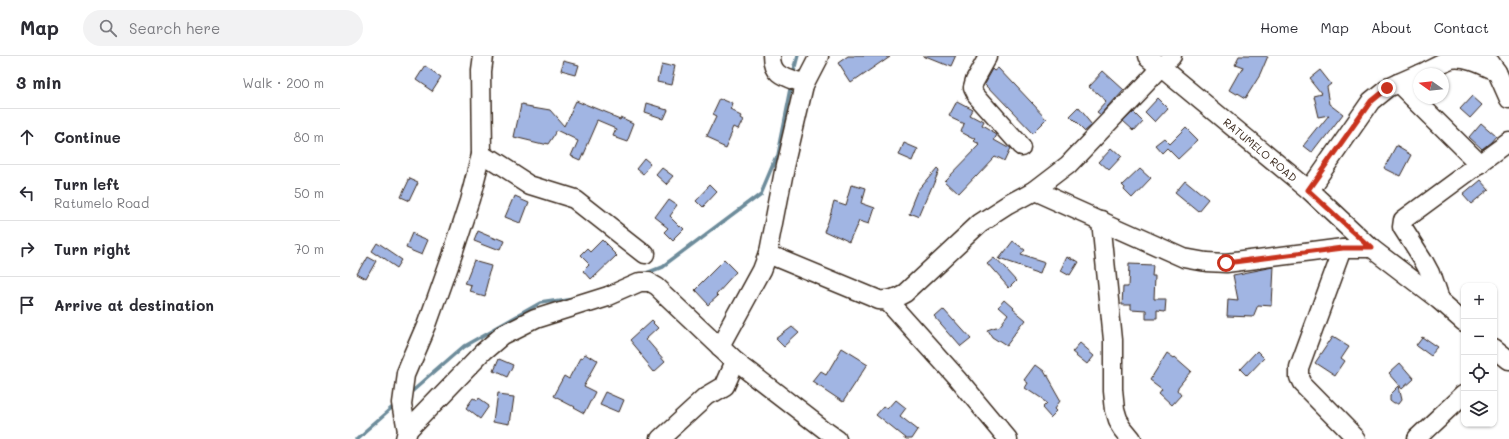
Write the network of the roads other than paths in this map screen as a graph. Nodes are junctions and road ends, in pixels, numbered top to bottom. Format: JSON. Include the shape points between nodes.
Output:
{"nodes":[{"id":1,"x":483,"y":56,"type":"edge"},
{"id":2,"x":772,"y":56,"type":"edge"},
{"id":3,"x":819,"y":56,"type":"edge"},
{"id":4,"x":988,"y":56,"type":"edge"},
{"id":5,"x":1487,"y":56,"type":"edge"},
{"id":6,"x":1160,"y":60,"type":"edge"},
{"id":7,"x":1432,"y":68,"type":"edge"},
{"id":8,"x":1497,"y":72,"type":"junction"},
{"id":9,"x":1413,"y":77,"type":"edge"},
{"id":10,"x":1398,"y":84,"type":"junction"},
{"id":11,"x":804,"y":85,"type":"junction"},
{"id":12,"x":1509,"y":99,"type":"edge"},
{"id":13,"x":1509,"y":142,"type":"edge"},
{"id":14,"x":1021,"y":146,"type":"dead end"},
{"id":15,"x":482,"y":154,"type":"junction"},
{"id":16,"x":1480,"y":164,"type":"junction"},
{"id":17,"x":1308,"y":190,"type":"junction"},
{"id":18,"x":1034,"y":191,"type":"junction"},
{"id":19,"x":1101,"y":220,"type":"junction"},
{"id":20,"x":1343,"y":248,"type":"junction"},
{"id":21,"x":1371,"y":248,"type":"junction"},
{"id":22,"x":645,"y":254,"type":"dead end"},
{"id":23,"x":768,"y":254,"type":"junction"},
{"id":24,"x":1439,"y":300,"type":"junction"},
{"id":25,"x":888,"y":301,"type":"junction"},
{"id":26,"x":1461,"y":319,"type":"edge"},
{"id":27,"x":720,"y":347,"type":"junction"},
{"id":28,"x":735,"y":361,"type":"junction"},
{"id":29,"x":1461,"y":397,"type":"edge"},
{"id":30,"x":406,"y":435,"type":"edge"},
{"id":31,"x":827,"y":437,"type":"edge"},
{"id":32,"x":660,"y":439,"type":"edge"},
{"id":33,"x":1008,"y":439,"type":"edge"},
{"id":34,"x":1132,"y":439,"type":"edge"},
{"id":35,"x":1357,"y":439,"type":"edge"},
{"id":36,"x":1416,"y":439,"type":"edge"}],
"edges":[{"from":1,"to":15,"type":"street"},
{"from":2,"to":11,"type":"street","via":[[772,65],[778,75]]},
{"from":3,"to":11,"type":"street"},
{"from":4,"to":14,"type":"street","via":[[972,88]]},
{"from":5,"to":8,"type":"street"},
{"from":6,"to":17,"type":"street","name":"RATUMELO ROAD"},
{"from":6,"to":18,"type":"street","via":[[1068,165]]},
{"from":7,"to":8,"type":"street","via":[[1452,59],[1461,59]]},
{"from":8,"to":12,"type":"street"},
{"from":9,"to":10,"type":"street"},
{"from":10,"to":16,"type":"street"},
{"from":10,"to":17,"type":"street","via":[[1387,88],[1371,101]]},
{"from":11,"to":23,"type":"street"},
{"from":13,"to":16,"type":"street"},
{"from":15,"to":22,"type":"street","via":[[530,185],[575,200]]},
{"from":15,"to":30,"type":"street","via":[[453,252],[406,374],[402,393]]},
{"from":16,"to":24,"type":"street","via":[[1402,223],[1430,273]]},
{"from":17,"to":21,"type":"street","name":"RATUMELO ROAD"},
{"from":18,"to":19,"type":"street"},
{"from":18,"to":25,"type":"street","via":[[980,223],[905,293]]},
{"from":19,"to":20,"type":"street","via":[[1184,258],[1206,262],[1226,263]]},
{"from":19,"to":34,"type":"street","via":[[1113,340],[1113,390],[1118,420]]},
{"from":20,"to":21,"type":"street"},
{"from":20,"to":35,"type":"street","via":[[1299,368],[1299,377]]},
{"from":21,"to":24,"type":"street","name":"RATUMELO ROAD"},
{"from":23,"to":25,"type":"street","via":[[879,300]]},
{"from":23,"to":27,"type":"street","via":[[762,270]]},
{"from":24,"to":26,"type":"street","name":"RATUMELO ROAD"},
{"from":25,"to":33,"type":"street"},
{"from":27,"to":28,"type":"street"},
{"from":27,"to":30,"type":"street","via":[[656,286],[649,282],[640,282],[608,296],[535,319],[503,335],[482,352]]},
{"from":28,"to":31,"type":"street"},
{"from":28,"to":32,"type":"street","via":[[724,386],[707,396]]},
{"from":29,"to":36,"type":"street"}]}
